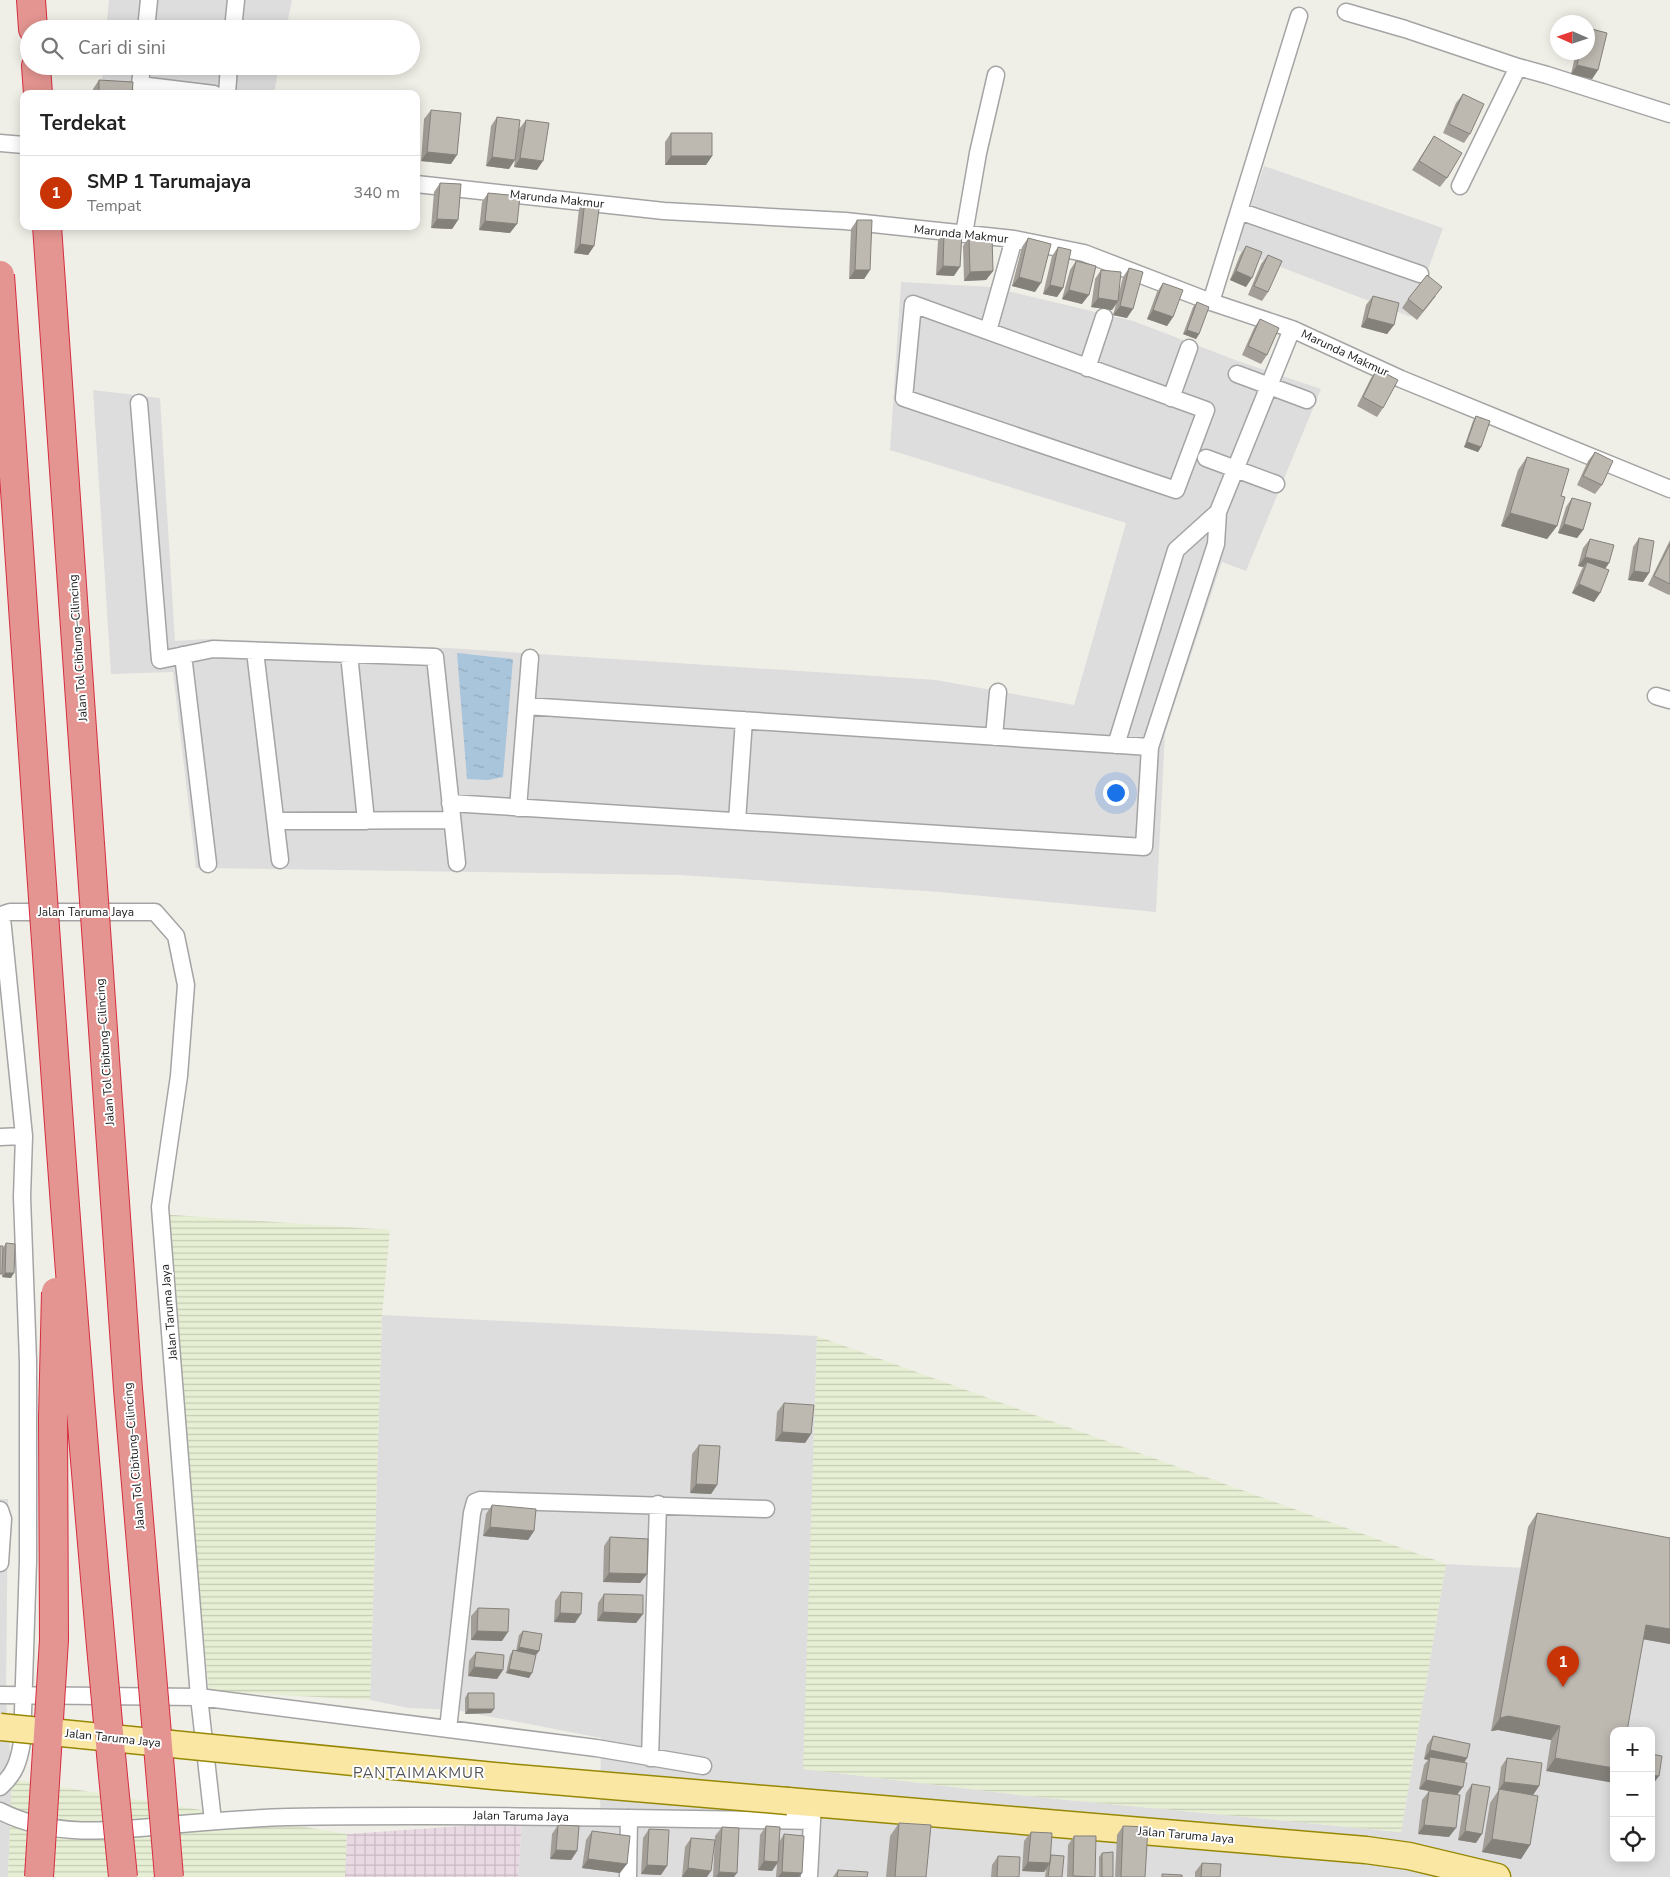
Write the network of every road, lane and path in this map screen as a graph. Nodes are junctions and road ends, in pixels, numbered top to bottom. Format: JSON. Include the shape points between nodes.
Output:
{"nodes":[{"id":1,"x":31,"y":0,"type":"edge"},
{"id":2,"x":149,"y":0,"type":"edge"},
{"id":3,"x":236,"y":0,"type":"edge"},
{"id":4,"x":1346,"y":12,"type":"dead end"},
{"id":5,"x":1299,"y":16,"type":"dead end"},
{"id":6,"x":32,"y":20,"type":"edge"},
{"id":7,"x":147,"y":20,"type":"edge"},
{"id":8,"x":234,"y":20,"type":"edge"},
{"id":9,"x":1518,"y":68,"type":"junction"},
{"id":10,"x":37,"y":75,"type":"edge"},
{"id":11,"x":141,"y":75,"type":"edge"},
{"id":12,"x":229,"y":75,"type":"edge"},
{"id":13,"x":996,"y":75,"type":"dead end"},
{"id":14,"x":38,"y":90,"type":"edge"},
{"id":15,"x":181,"y":90,"type":"edge"},
{"id":16,"x":227,"y":90,"type":"edge"},
{"id":17,"x":1670,"y":114,"type":"edge"},
{"id":18,"x":0,"y":143,"type":"edge"},
{"id":19,"x":20,"y":145,"type":"edge"},
{"id":20,"x":420,"y":184,"type":"edge"},
{"id":21,"x":1460,"y":186,"type":"dead end"},
{"id":22,"x":1239,"y":211,"type":"junction"},
{"id":23,"x":47,"y":230,"type":"edge"},
{"id":24,"x":964,"y":234,"type":"junction"},
{"id":25,"x":1014,"y":239,"type":"junction"},
{"id":26,"x":1420,"y":274,"type":"dead end"},
{"id":27,"x":0,"y":275,"type":"edge"},
{"id":28,"x":1211,"y":302,"type":"junction"},
{"id":29,"x":1104,"y":317,"type":"dead end"},
{"id":30,"x":1292,"y":329,"type":"junction"},
{"id":31,"x":988,"y":331,"type":"junction"},
{"id":32,"x":1189,"y":348,"type":"dead end"},
{"id":33,"x":1087,"y":368,"type":"junction"},
{"id":34,"x":1237,"y":374,"type":"dead end"},
{"id":35,"x":1269,"y":386,"type":"junction"},
{"id":36,"x":1171,"y":398,"type":"junction"},
{"id":37,"x":1307,"y":400,"type":"dead end"},
{"id":38,"x":139,"y":403,"type":"dead end"},
{"id":39,"x":1206,"y":458,"type":"dead end"},
{"id":40,"x":1236,"y":469,"type":"junction"},
{"id":41,"x":1276,"y":484,"type":"dead end"},
{"id":42,"x":1670,"y":488,"type":"edge"},
{"id":43,"x":1218,"y":512,"type":"junction"},
{"id":44,"x":256,"y":651,"type":"junction"},
{"id":45,"x":349,"y":654,"type":"junction"},
{"id":46,"x":183,"y":655,"type":"junction"},
{"id":47,"x":530,"y":658,"type":"dead end"},
{"id":48,"x":998,"y":692,"type":"dead end"},
{"id":49,"x":526,"y":706,"type":"junction"},
{"id":50,"x":744,"y":720,"type":"junction"},
{"id":51,"x":994,"y":737,"type":"junction"},
{"id":52,"x":1116,"y":745,"type":"junction"},
{"id":53,"x":1150,"y":747,"type":"junction"},
{"id":54,"x":450,"y":803,"type":"junction"},
{"id":55,"x":518,"y":808,"type":"junction"},
{"id":56,"x":452,"y":820,"type":"junction"},
{"id":57,"x":276,"y":821,"type":"junction"},
{"id":58,"x":366,"y":821,"type":"junction"},
{"id":59,"x":737,"y":822,"type":"junction"},
{"id":60,"x":280,"y":860,"type":"dead end"},
{"id":61,"x":457,"y":863,"type":"dead end"},
{"id":62,"x":208,"y":864,"type":"dead end"},
{"id":63,"x":24,"y":1136,"type":"junction"},
{"id":64,"x":0,"y":1137,"type":"edge"},
{"id":65,"x":60,"y":1146,"type":"junction"},
{"id":66,"x":658,"y":1504,"type":"junction"},
{"id":67,"x":766,"y":1509,"type":"dead end"},
{"id":68,"x":0,"y":1510,"type":"edge"},
{"id":69,"x":0,"y":1563,"type":"edge"},
{"id":70,"x":0,"y":1695,"type":"edge"},
{"id":71,"x":23,"y":1696,"type":"junction"},
{"id":72,"x":199,"y":1697,"type":"junction"},
{"id":73,"x":0,"y":1727,"type":"edge"},
{"id":74,"x":448,"y":1729,"type":"junction"},
{"id":75,"x":650,"y":1758,"type":"junction"},
{"id":76,"x":703,"y":1766,"type":"dead end"},
{"id":77,"x":0,"y":1786,"type":"edge"},
{"id":78,"x":0,"y":1811,"type":"edge"},
{"id":79,"x":813,"y":1813,"type":"junction"},
{"id":80,"x":629,"y":1818,"type":"junction"},
{"id":81,"x":213,"y":1821,"type":"junction"},
{"id":82,"x":1423,"y":1868,"type":"edge"},
{"id":83,"x":39,"y":1877,"type":"edge"},
{"id":84,"x":123,"y":1877,"type":"edge"},
{"id":85,"x":169,"y":1877,"type":"edge"},
{"id":86,"x":628,"y":1877,"type":"edge"},
{"id":87,"x":809,"y":1877,"type":"edge"},
{"id":88,"x":1497,"y":1877,"type":"edge"}],
"edges":[{"from":1,"to":6,"type":"highway"},
{"from":2,"to":7,"type":"street"},
{"from":3,"to":8,"type":"street"},
{"from":4,"to":9,"type":"street","via":[[1405,28]]},
{"from":5,"to":22,"type":"street"},
{"from":9,"to":17,"type":"street"},
{"from":9,"to":21,"type":"street"},
{"from":10,"to":14,"type":"highway"},
{"from":11,"to":15,"type":"street","via":[[140,85]]},
{"from":12,"to":16,"type":"street"},
{"from":13,"to":24,"type":"street"},
{"from":18,"to":19,"type":"street"},
{"from":20,"to":24,"type":"street","name":"Marunda Makmur","via":[[664,211],[845,221]]},
{"from":22,"to":26,"type":"street"},
{"from":22,"to":28,"type":"street"},
{"from":23,"to":85,"type":"highway","name":"Jalan Tol Cibitung–Cilincing","bridge":true,"via":[[128,1389]]},
{"from":24,"to":25,"type":"street","name":"Marunda Makmur"},
{"from":25,"to":28,"type":"street","name":"Marunda Makmur","via":[[1084,253]]},
{"from":25,"to":31,"type":"street"},
{"from":27,"to":65,"type":"highway","bridge":true},
{"from":28,"to":30,"type":"street","name":"Marunda Makmur"},
{"from":29,"to":33,"type":"street"},
{"from":30,"to":35,"type":"street"},
{"from":30,"to":42,"type":"street","name":"Marunda Makmur","via":[[1401,379]]},
{"from":31,"to":33,"type":"street"},
{"from":31,"to":36,"type":"street","via":[[913,304],[904,398],[1176,490],[1206,410]]},
{"from":32,"to":36,"type":"street"},
{"from":33,"to":36,"type":"street"},
{"from":34,"to":35,"type":"street"},
{"from":35,"to":37,"type":"street"},
{"from":35,"to":40,"type":"street"},
{"from":38,"to":46,"type":"street","via":[[160,660]]},
{"from":39,"to":40,"type":"street"},
{"from":40,"to":41,"type":"street"},
{"from":40,"to":43,"type":"street"},
{"from":43,"to":52,"type":"street","via":[[1176,550]]},
{"from":43,"to":53,"type":"street","via":[[1216,544]]},
{"from":44,"to":45,"type":"street"},
{"from":44,"to":46,"type":"street","via":[[213,649]]},
{"from":44,"to":57,"type":"street"},
{"from":45,"to":54,"type":"street","via":[[435,657]]},
{"from":45,"to":58,"type":"street"},
{"from":46,"to":62,"type":"street"},
{"from":47,"to":49,"type":"street"},
{"from":48,"to":51,"type":"street"},
{"from":49,"to":50,"type":"street"},
{"from":49,"to":55,"type":"street"},
{"from":50,"to":51,"type":"street"},
{"from":50,"to":59,"type":"street"},
{"from":51,"to":52,"type":"street"},
{"from":52,"to":53,"type":"street"},
{"from":53,"to":59,"type":"street","via":[[1144,847]]},
{"from":54,"to":55,"type":"street"},
{"from":54,"to":56,"type":"street"},
{"from":55,"to":59,"type":"street"},
{"from":56,"to":58,"type":"street"},
{"from":56,"to":61,"type":"street"},
{"from":57,"to":58,"type":"street"},
{"from":57,"to":60,"type":"street"},
{"from":63,"to":64,"type":"street"},
{"from":63,"to":71,"type":"street","name":"Jalan Taruma Jaya","via":[[22,1197],[28,1361],[28,1561]]},
{"from":63,"to":72,"type":"street","name":"Jalan Taruma Jaya","via":[[4,914],[154,912],[176,936],[186,986],[179,1076],[160,1207]]},
{"from":65,"to":83,"type":"highway","bridge":true,"via":[[53,1417],[54,1640]]},
{"from":65,"to":84,"type":"highway","bridge":true,"via":[[104,1688]]},
{"from":66,"to":67,"type":"street"},
{"from":66,"to":74,"type":"street","via":[[475,1502]]},
{"from":66,"to":75,"type":"street"},
{"from":68,"to":69,"type":"street","via":[[3,1519]]},
{"from":70,"to":71,"type":"street"},
{"from":71,"to":72,"type":"street"},
{"from":71,"to":77,"type":"street","name":"Jalan Taruma Jaya","via":[[19,1760],[12,1776]]},
{"from":72,"to":74,"type":"street"},
{"from":72,"to":81,"type":"street","name":"Jalan Taruma Jaya"},
{"from":73,"to":79,"type":"main road","name":"Jalan Taruma Jaya","bridge":true,"via":[[788,1802]]},
{"from":74,"to":75,"type":"street"},
{"from":75,"to":76,"type":"street"},
{"from":78,"to":81,"type":"street","name":"Jalan Taruma Jaya","via":[[37,1825],[90,1831]]},
{"from":79,"to":80,"type":"street","name":"Jalan Taruma Jaya"},
{"from":79,"to":82,"type":"main road","name":"Jalan Taruma Jaya","via":[[1331,1846],[1410,1856]]},
{"from":79,"to":87,"type":"street"},
{"from":80,"to":81,"type":"street","name":"Jalan Taruma Jaya","via":[[470,1815]]},
{"from":80,"to":86,"type":"street"},
{"from":82,"to":88,"type":"main road","name":"Jalan Taruma Jaya"}]}
